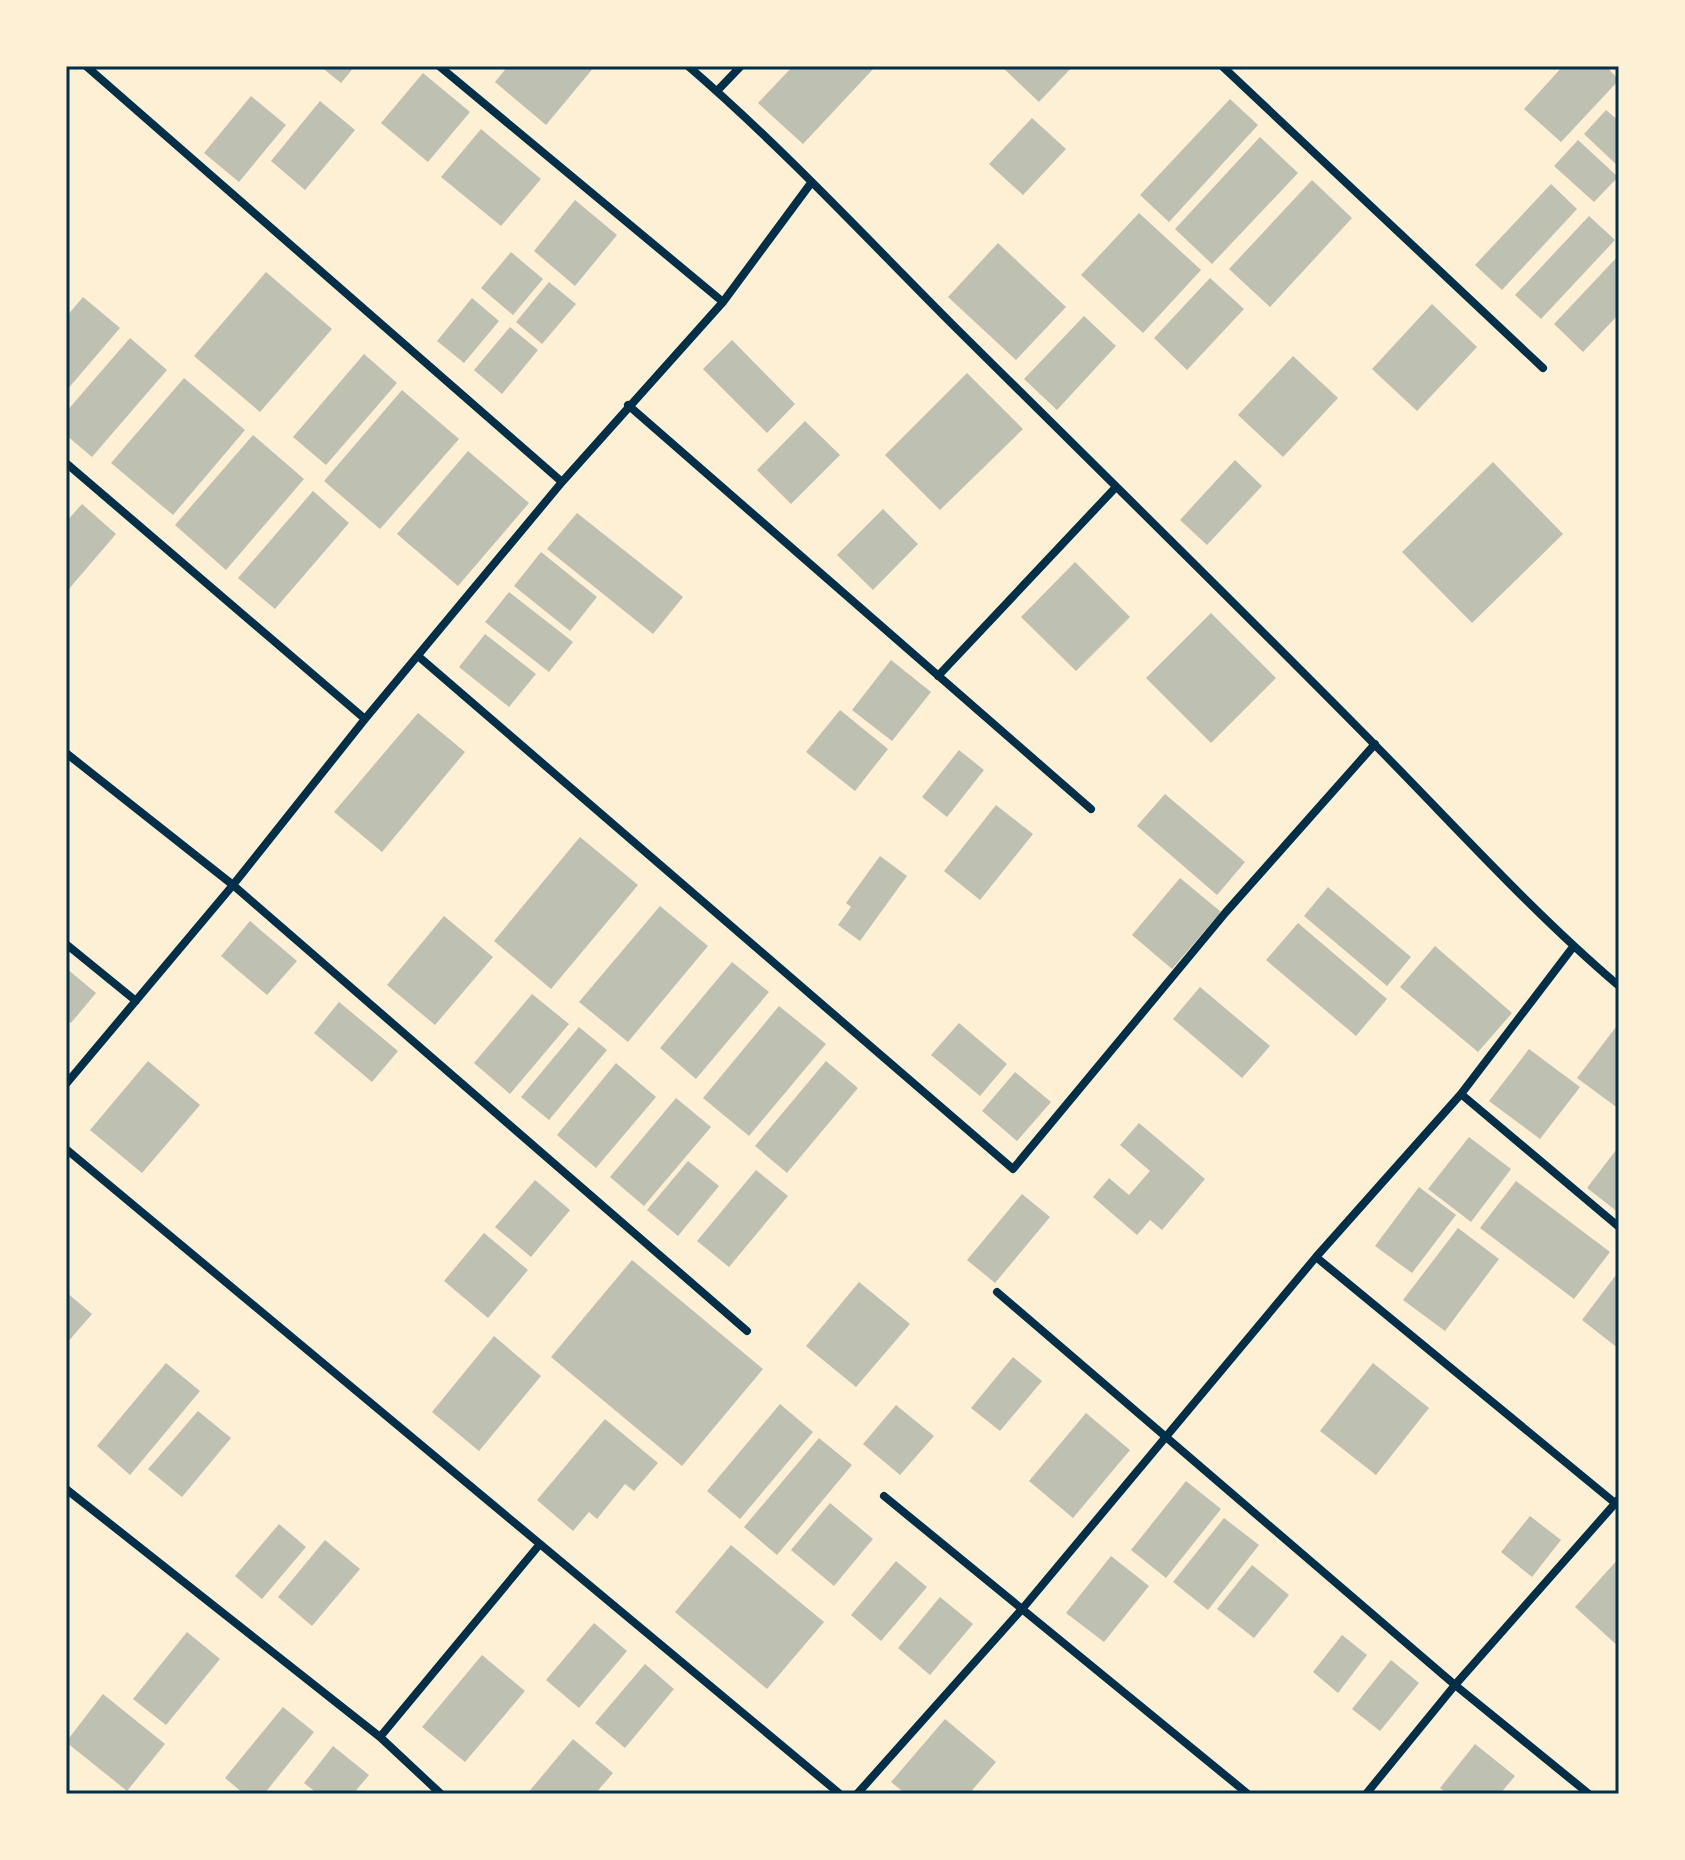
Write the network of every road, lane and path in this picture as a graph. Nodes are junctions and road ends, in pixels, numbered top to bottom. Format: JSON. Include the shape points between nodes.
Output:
{"nodes":[{"id":1,"x":86,"y":66,"type":"edge"},
{"id":2,"x":439,"y":66,"type":"edge"},
{"id":3,"x":688,"y":66,"type":"edge"},
{"id":4,"x":741,"y":66,"type":"edge"},
{"id":5,"x":1222,"y":66,"type":"edge"},
{"id":6,"x":717,"y":91,"type":"junction"},
{"id":7,"x":811,"y":183,"type":"junction"},
{"id":8,"x":723,"y":302,"type":"junction"},
{"id":9,"x":1543,"y":368,"type":"dead end"},
{"id":10,"x":628,"y":405,"type":"junction"},
{"id":11,"x":66,"y":463,"type":"edge"},
{"id":12,"x":562,"y":482,"type":"junction"},
{"id":13,"x":1116,"y":487,"type":"junction"},
{"id":14,"x":418,"y":656,"type":"junction"},
{"id":15,"x":938,"y":676,"type":"junction"},
{"id":16,"x":365,"y":719,"type":"junction"},
{"id":17,"x":1375,"y":744,"type":"junction"},
{"id":18,"x":66,"y":753,"type":"edge"},
{"id":19,"x":1091,"y":809,"type":"dead end"},
{"id":20,"x":233,"y":885,"type":"junction"},
{"id":21,"x":66,"y":944,"type":"edge"},
{"id":22,"x":1573,"y":947,"type":"junction"},
{"id":23,"x":1619,"y":986,"type":"edge"},
{"id":24,"x":136,"y":1001,"type":"junction"},
{"id":25,"x":66,"y":1084,"type":"edge"},
{"id":26,"x":1461,"y":1094,"type":"junction"},
{"id":27,"x":66,"y":1149,"type":"edge"},
{"id":28,"x":1619,"y":1227,"type":"edge"},
{"id":29,"x":1316,"y":1257,"type":"junction"},
{"id":30,"x":997,"y":1292,"type":"dead end"},
{"id":31,"x":747,"y":1331,"type":"dead end"},
{"id":32,"x":1167,"y":1437,"type":"junction"},
{"id":33,"x":66,"y":1489,"type":"edge"},
{"id":34,"x":884,"y":1496,"type":"dead end"},
{"id":35,"x":1617,"y":1501,"type":"edge"},
{"id":36,"x":540,"y":1544,"type":"junction"},
{"id":37,"x":1023,"y":1608,"type":"junction"},
{"id":38,"x":1455,"y":1685,"type":"junction"},
{"id":39,"x":380,"y":1737,"type":"junction"},
{"id":40,"x":441,"y":1794,"type":"edge"},
{"id":41,"x":840,"y":1794,"type":"edge"},
{"id":42,"x":857,"y":1794,"type":"edge"},
{"id":43,"x":1248,"y":1794,"type":"edge"},
{"id":44,"x":1366,"y":1794,"type":"edge"},
{"id":45,"x":1589,"y":1794,"type":"edge"}],
"edges":[{"from":1,"to":12,"type":"street"},
{"from":2,"to":8,"type":"street"},
{"from":3,"to":6,"type":"street"},
{"from":4,"to":6,"type":"street"},
{"from":5,"to":9,"type":"street"},
{"from":6,"to":7,"type":"street"},
{"from":7,"to":8,"type":"street"},
{"from":7,"to":13,"type":"street"},
{"from":8,"to":10,"type":"street"},
{"from":10,"to":12,"type":"street"},
{"from":10,"to":15,"type":"street"},
{"from":11,"to":16,"type":"street"},
{"from":12,"to":14,"type":"street"},
{"from":13,"to":15,"type":"street"},
{"from":13,"to":17,"type":"street"},
{"from":14,"to":16,"type":"street"},
{"from":14,"to":17,"type":"street","via":[[1013,1169],[1226,912]]},
{"from":15,"to":19,"type":"street"},
{"from":16,"to":20,"type":"street"},
{"from":17,"to":22,"type":"street"},
{"from":18,"to":20,"type":"street"},
{"from":20,"to":24,"type":"street"},
{"from":20,"to":31,"type":"street"},
{"from":21,"to":24,"type":"street"},
{"from":22,"to":23,"type":"street"},
{"from":22,"to":26,"type":"street"},
{"from":24,"to":25,"type":"street"},
{"from":26,"to":28,"type":"street"},
{"from":26,"to":29,"type":"street"},
{"from":27,"to":36,"type":"street"},
{"from":29,"to":32,"type":"street"},
{"from":29,"to":35,"type":"street"},
{"from":30,"to":32,"type":"street"},
{"from":32,"to":37,"type":"street"},
{"from":32,"to":38,"type":"street"},
{"from":33,"to":39,"type":"street"},
{"from":34,"to":37,"type":"street"},
{"from":35,"to":38,"type":"street"},
{"from":36,"to":39,"type":"street"},
{"from":36,"to":41,"type":"street"},
{"from":37,"to":42,"type":"street"},
{"from":37,"to":43,"type":"street"},
{"from":38,"to":44,"type":"street"},
{"from":38,"to":45,"type":"street"},
{"from":39,"to":40,"type":"street"}]}
